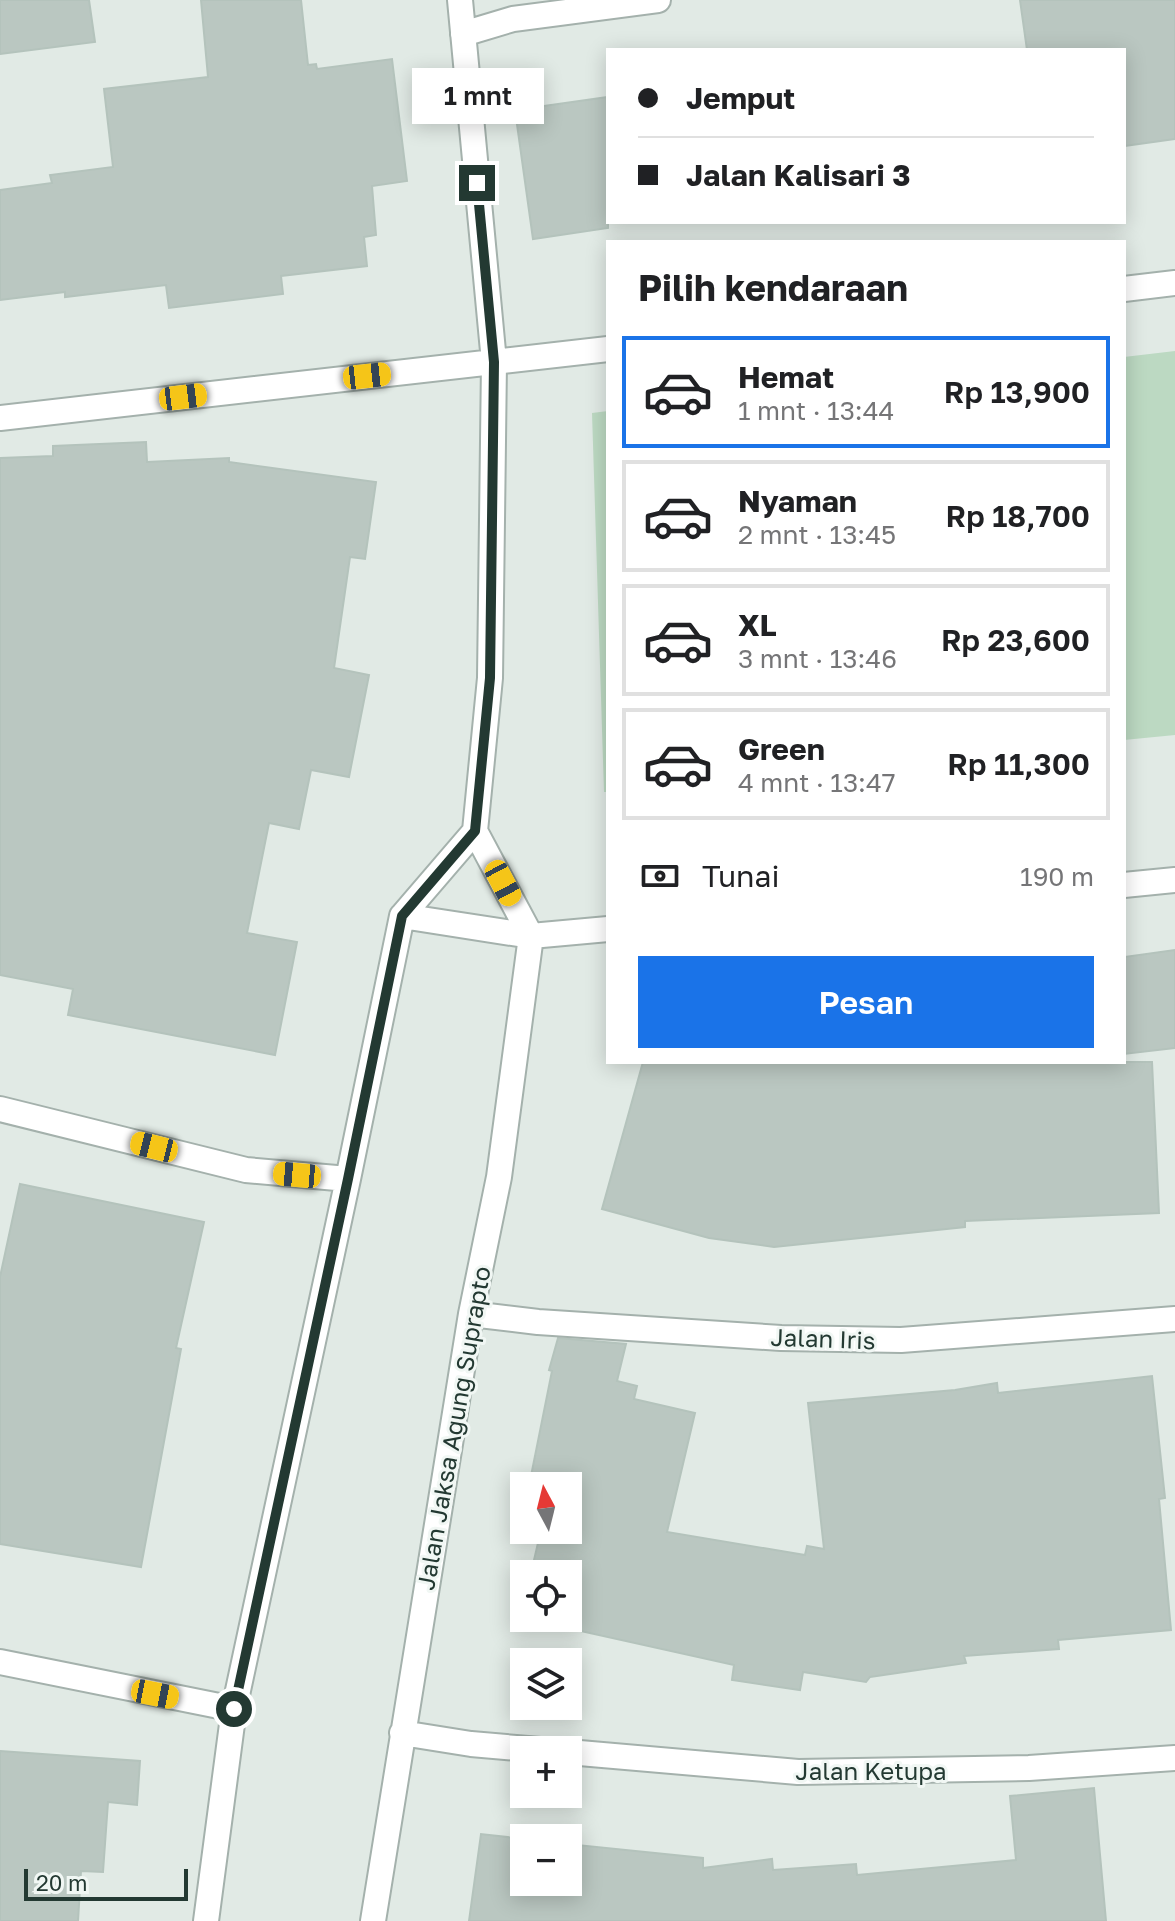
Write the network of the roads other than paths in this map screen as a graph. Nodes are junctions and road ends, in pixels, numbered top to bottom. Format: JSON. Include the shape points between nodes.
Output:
{"nodes":[{"id":1,"x":460,"y":0,"type":"edge"},
{"id":2,"x":658,"y":0,"type":"edge"},
{"id":3,"x":463,"y":34,"type":"junction"},
{"id":4,"x":1175,"y":283,"type":"edge"},
{"id":5,"x":1126,"y":289,"type":"edge"},
{"id":6,"x":606,"y":349,"type":"edge"},
{"id":7,"x":494,"y":362,"type":"junction"},
{"id":8,"x":0,"y":418,"type":"edge"},
{"id":9,"x":475,"y":831,"type":"junction"},
{"id":10,"x":1175,"y":880,"type":"edge"},
{"id":11,"x":1126,"y":885,"type":"edge"},
{"id":12,"x":402,"y":916,"type":"junction"},
{"id":13,"x":606,"y":929,"type":"edge"},
{"id":14,"x":531,"y":936,"type":"junction"},
{"id":15,"x":0,"y":1109,"type":"edge"},
{"id":16,"x":348,"y":1179,"type":"junction"},
{"id":17,"x":471,"y":1314,"type":"junction"},
{"id":18,"x":1175,"y":1319,"type":"edge"},
{"id":19,"x":0,"y":1662,"type":"edge"},
{"id":20,"x":234,"y":1709,"type":"junction"},
{"id":21,"x":402,"y":1733,"type":"junction"},
{"id":22,"x":510,"y":1747,"type":"edge"},
{"id":23,"x":582,"y":1753,"type":"edge"},
{"id":24,"x":1175,"y":1758,"type":"edge"},
{"id":25,"x":206,"y":1921,"type":"edge"},
{"id":26,"x":373,"y":1921,"type":"edge"}],
"edges":[{"from":1,"to":3,"type":"street"},
{"from":2,"to":3,"type":"street","via":[[513,19]]},
{"from":3,"to":7,"type":"street"},
{"from":4,"to":5,"type":"street"},
{"from":6,"to":7,"type":"street"},
{"from":7,"to":8,"type":"street"},
{"from":7,"to":9,"type":"street","via":[[490,678]]},
{"from":9,"to":12,"type":"street"},
{"from":9,"to":14,"type":"street"},
{"from":10,"to":11,"type":"street"},
{"from":12,"to":14,"type":"street"},
{"from":12,"to":16,"type":"street"},
{"from":13,"to":14,"type":"street"},
{"from":14,"to":17,"type":"street","name":"Jalan Jaksa Agung Suprapto","via":[[499,1177]]},
{"from":15,"to":16,"type":"street","via":[[246,1170]]},
{"from":16,"to":20,"type":"street"},
{"from":17,"to":18,"type":"street","name":"Jalan Iris","via":[[781,1338],[901,1340]]},
{"from":17,"to":21,"type":"street","name":"Jalan Jaksa Agung Suprapto"},
{"from":19,"to":20,"type":"street"},
{"from":20,"to":25,"type":"street"},
{"from":21,"to":22,"type":"street"},
{"from":21,"to":26,"type":"street","name":"Jalan Jaksa Agung Suprapto"},
{"from":23,"to":24,"type":"street","name":"Jalan Ketupa","via":[[798,1772],[1029,1768]]}]}
